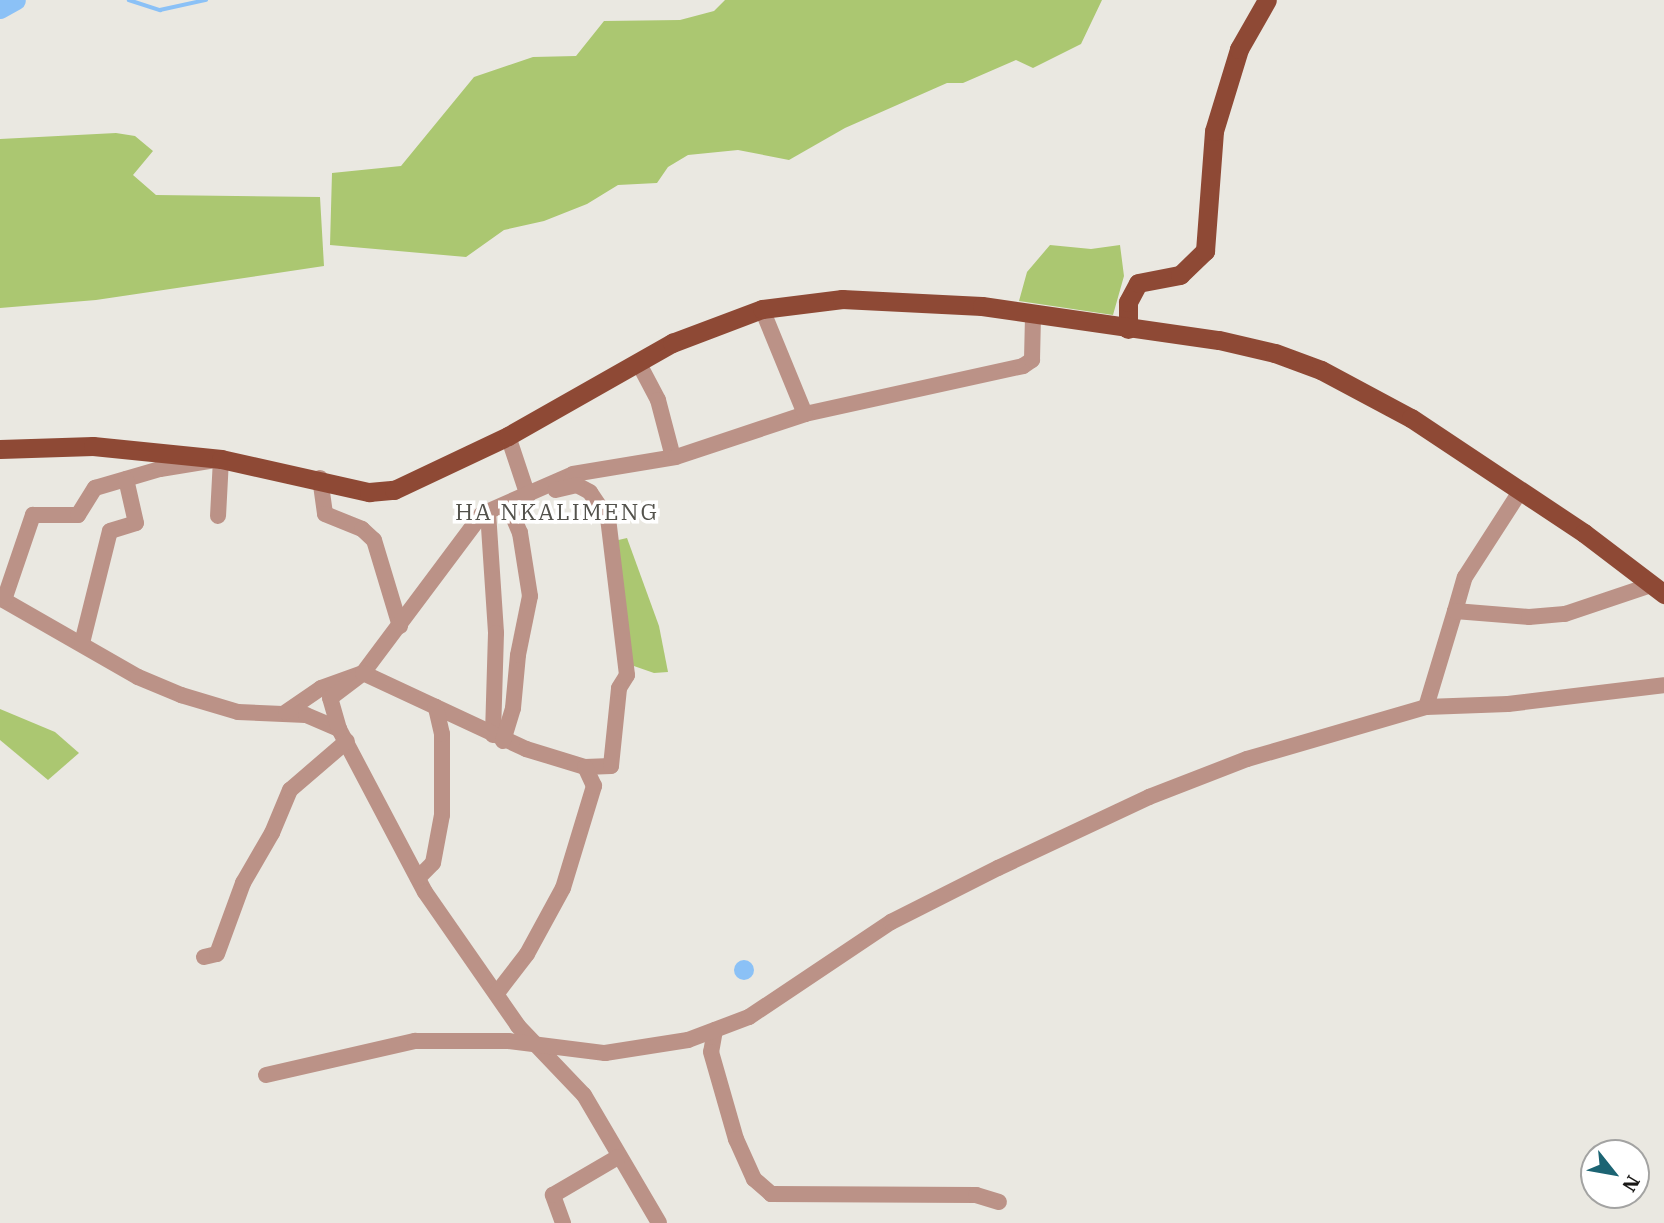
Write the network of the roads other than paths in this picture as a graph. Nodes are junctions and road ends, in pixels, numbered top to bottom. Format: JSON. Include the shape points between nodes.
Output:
{"nodes":[{"id":1,"x":1267,"y":0,"type":"edge"},
{"id":2,"x":762,"y":309,"type":"junction"},
{"id":3,"x":1034,"y":317,"type":"junction"},
{"id":4,"x":1128,"y":329,"type":"junction"},
{"id":5,"x":638,"y":362,"type":"junction"},
{"id":6,"x":805,"y":414,"type":"junction"},
{"id":7,"x":508,"y":436,"type":"junction"},
{"id":8,"x":0,"y":449,"type":"edge"},
{"id":9,"x":673,"y":457,"type":"junction"},
{"id":10,"x":221,"y":459,"type":"junction"},
{"id":11,"x":320,"y":478,"type":"junction"},
{"id":12,"x":126,"y":479,"type":"junction"},
{"id":13,"x":1521,"y":489,"type":"junction"},
{"id":14,"x":531,"y":495,"type":"junction"},
{"id":15,"x":508,"y":505,"type":"junction"},
{"id":16,"x":488,"y":512,"type":"junction"},
{"id":17,"x":218,"y":516,"type":"dead end"},
{"id":18,"x":1658,"y":590,"type":"edge"},
{"id":19,"x":2,"y":599,"type":"edge"},
{"id":20,"x":1455,"y":611,"type":"junction"},
{"id":21,"x":400,"y":626,"type":"junction"},
{"id":22,"x":82,"y":643,"type":"junction"},
{"id":23,"x":363,"y":673,"type":"junction"},
{"id":24,"x":1664,"y":685,"type":"edge"},
{"id":25,"x":1426,"y":706,"type":"junction"},
{"id":26,"x":436,"y":707,"type":"junction"},
{"id":27,"x":286,"y":712,"type":"junction"},
{"id":28,"x":343,"y":735,"type":"junction"},
{"id":29,"x":498,"y":738,"type":"junction"},
{"id":30,"x":585,"y":768,"type":"junction"},
{"id":31,"x":418,"y":878,"type":"junction"},
{"id":32,"x":204,"y":957,"type":"dead end"},
{"id":33,"x":497,"y":993,"type":"junction"},
{"id":34,"x":715,"y":1030,"type":"junction"},
{"id":35,"x":533,"y":1044,"type":"junction"},
{"id":36,"x":266,"y":1075,"type":"dead end"},
{"id":37,"x":618,"y":1157,"type":"junction"},
{"id":38,"x":999,"y":1202,"type":"dead end"},
{"id":39,"x":563,"y":1223,"type":"edge"},
{"id":40,"x":659,"y":1223,"type":"edge"}],
"edges":[{"from":1,"to":4,"type":"main road","via":[[1239,49],[1214,131],[1205,251],[1180,275],[1138,283],[1128,302]]},
{"from":2,"to":3,"type":"main road","via":[[842,299],[982,306]]},
{"from":2,"to":5,"type":"main road","via":[[708,327]]},
{"from":2,"to":6,"type":"street"},
{"from":3,"to":4,"type":"main road"},
{"from":3,"to":6,"type":"street","via":[[1032,360],[1023,366]]},
{"from":4,"to":13,"type":"main road","via":[[1219,340],[1321,370],[1411,418]]},
{"from":5,"to":7,"type":"main road"},
{"from":5,"to":9,"type":"street","via":[[658,400]]},
{"from":6,"to":9,"type":"street"},
{"from":7,"to":11,"type":"main road","via":[[394,490],[369,492]]},
{"from":7,"to":14,"type":"street"},
{"from":8,"to":10,"type":"main road","via":[[93,446]]},
{"from":9,"to":14,"type":"street","via":[[573,474]]},
{"from":10,"to":11,"type":"main road"},
{"from":10,"to":12,"type":"street"},
{"from":10,"to":17,"type":"street"},
{"from":11,"to":21,"type":"street","via":[[325,514],[362,529],[374,540]]},
{"from":12,"to":19,"type":"street","via":[[94,488],[78,515],[33,515]]},
{"from":12,"to":22,"type":"street","via":[[136,523],[110,531]]},
{"from":13,"to":18,"type":"main road"},
{"from":13,"to":20,"type":"street","via":[[1472,565]]},
{"from":14,"to":15,"type":"street"},
{"from":14,"to":30,"type":"street","via":[[577,485],[601,502],[608,519],[627,676],[618,697],[611,766]]},
{"from":15,"to":16,"type":"street"},
{"from":15,"to":29,"type":"street","via":[[520,533],[530,596],[513,708]]},
{"from":16,"to":21,"type":"street","via":[[470,526]]},
{"from":16,"to":29,"type":"street"},
{"from":18,"to":20,"type":"street","via":[[1565,614],[1529,617]]},
{"from":19,"to":22,"type":"street"},
{"from":20,"to":25,"type":"street"},
{"from":21,"to":23,"type":"street"},
{"from":22,"to":27,"type":"street","via":[[138,677],[181,695],[238,712]]},
{"from":23,"to":26,"type":"street"},
{"from":23,"to":27,"type":"street","via":[[321,688]]},
{"from":23,"to":28,"type":"street","via":[[330,698]]},
{"from":24,"to":25,"type":"street","via":[[1508,705]]},
{"from":25,"to":34,"type":"street","via":[[1247,759],[1046,844],[891,922],[807,976],[778,1001]]},
{"from":26,"to":29,"type":"street"},
{"from":26,"to":31,"type":"street","via":[[442,734],[442,815],[433,863]]},
{"from":27,"to":28,"type":"street","via":[[318,718]]},
{"from":28,"to":31,"type":"street"},
{"from":28,"to":32,"type":"street","via":[[290,789],[272,833],[243,883],[217,954]]},
{"from":29,"to":30,"type":"street"},
{"from":30,"to":33,"type":"street","via":[[594,786],[564,888],[527,954]]},
{"from":31,"to":33,"type":"street"},
{"from":33,"to":35,"type":"street"},
{"from":34,"to":35,"type":"street","via":[[648,1050],[606,1053]]},
{"from":34,"to":38,"type":"street","via":[[711,1052],[736,1139],[754,1179],[771,1194],[976,1195]]},
{"from":35,"to":36,"type":"street","via":[[415,1041]]},
{"from":35,"to":37,"type":"street","via":[[571,1077]]},
{"from":37,"to":39,"type":"street","via":[[553,1195]]},
{"from":37,"to":40,"type":"street"}]}
